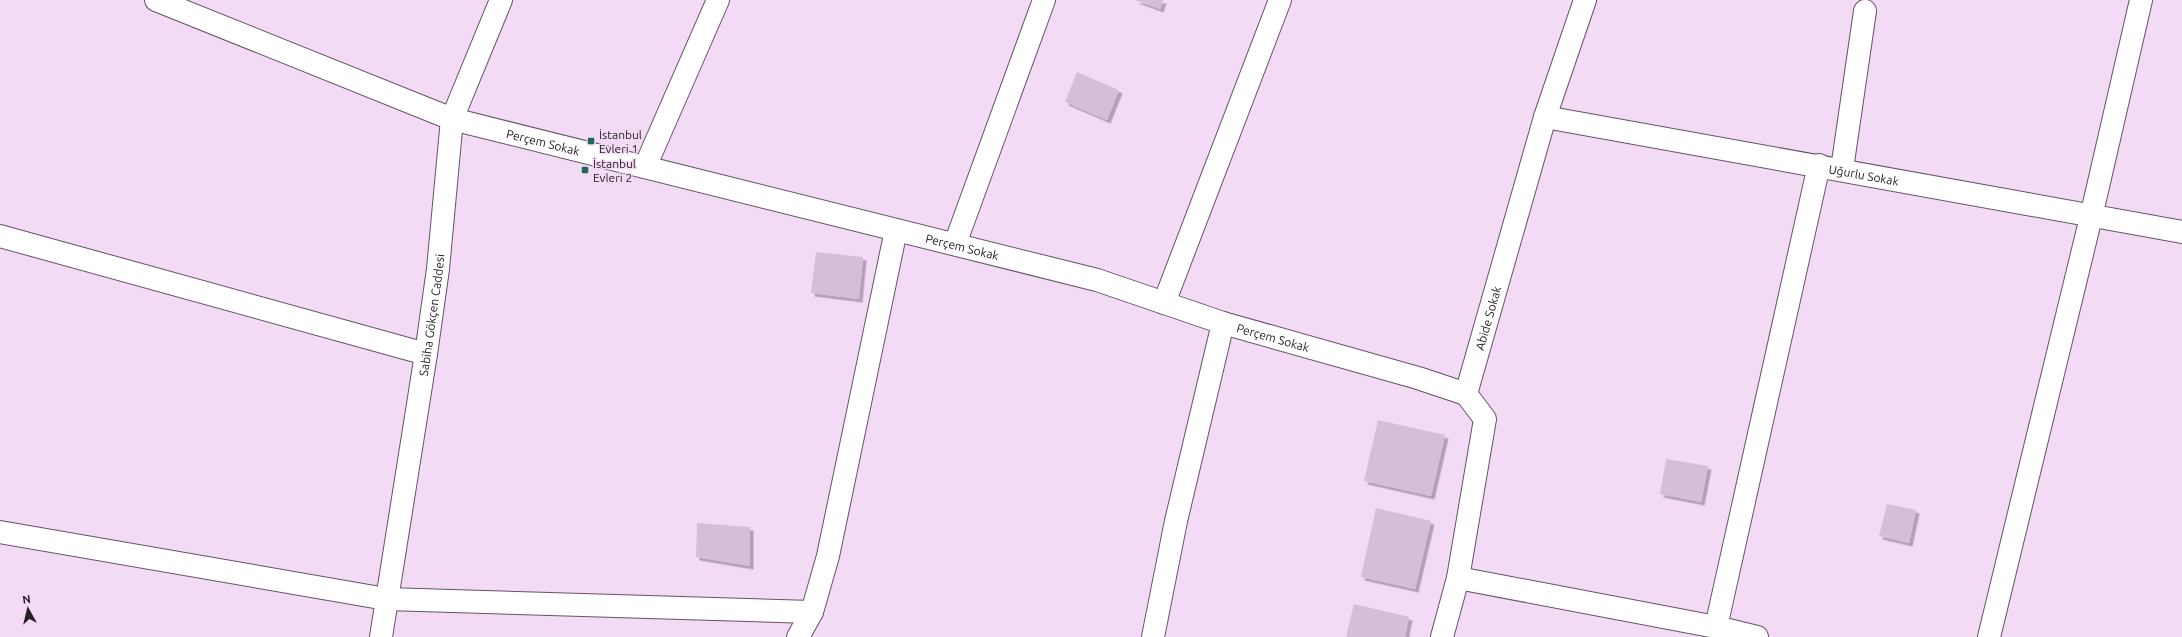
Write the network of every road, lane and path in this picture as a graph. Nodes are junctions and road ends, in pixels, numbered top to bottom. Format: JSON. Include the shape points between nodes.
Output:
{"nodes":[{"id":1,"x":156,"y":0,"type":"edge"},
{"id":2,"x":501,"y":0,"type":"edge"},
{"id":3,"x":718,"y":0,"type":"edge"},
{"id":4,"x":1044,"y":0,"type":"edge"},
{"id":5,"x":1280,"y":0,"type":"edge"},
{"id":6,"x":1586,"y":0,"type":"edge"},
{"id":7,"x":2141,"y":0,"type":"edge"},
{"id":8,"x":1865,"y":11,"type":"dead end"},
{"id":9,"x":1545,"y":117,"type":"junction"},
{"id":10,"x":452,"y":119,"type":"junction"},
{"id":11,"x":1819,"y":165,"type":"junction"},
{"id":12,"x":646,"y":167,"type":"junction"},
{"id":13,"x":1842,"y":169,"type":"junction"},
{"id":14,"x":2091,"y":217,"type":"junction"},
{"id":15,"x":896,"y":230,"type":"junction"},
{"id":16,"x":2182,"y":232,"type":"edge"},
{"id":17,"x":0,"y":236,"type":"edge"},
{"id":18,"x":955,"y":244,"type":"junction"},
{"id":19,"x":1164,"y":302,"type":"junction"},
{"id":20,"x":1222,"y":323,"type":"junction"},
{"id":21,"x":426,"y":354,"type":"junction"},
{"id":22,"x":1466,"y":394,"type":"junction"},
{"id":23,"x":0,"y":532,"type":"edge"},
{"id":24,"x":1458,"y":578,"type":"junction"},
{"id":25,"x":386,"y":598,"type":"junction"},
{"id":26,"x":812,"y":612,"type":"junction"},
{"id":27,"x":1716,"y":627,"type":"junction"},
{"id":28,"x":381,"y":637,"type":"edge"},
{"id":29,"x":798,"y":637,"type":"edge"},
{"id":30,"x":1153,"y":637,"type":"edge"},
{"id":31,"x":1442,"y":637,"type":"edge"},
{"id":32,"x":1757,"y":637,"type":"edge"},
{"id":33,"x":1988,"y":637,"type":"edge"}],
"edges":[{"from":1,"to":10,"type":"street","name":"Perçem Sokak"},
{"from":2,"to":10,"type":"street","name":"Sabiha Gökçen Caddesi"},
{"from":3,"to":12,"type":"street"},
{"from":4,"to":18,"type":"street"},
{"from":5,"to":19,"type":"street"},
{"from":6,"to":9,"type":"street","name":"Abide Sokak"},
{"from":7,"to":14,"type":"street"},
{"from":8,"to":13,"type":"street"},
{"from":9,"to":11,"type":"street","name":"Uğurlu Sokak"},
{"from":9,"to":22,"type":"street","name":"Abide Sokak"},
{"from":10,"to":12,"type":"street","name":"Perçem Sokak"},
{"from":10,"to":21,"type":"street","name":"Sabiha Gökçen Caddesi","via":[[438,269]]},
{"from":11,"to":13,"type":"street","name":"Uğurlu Sokak"},
{"from":11,"to":27,"type":"street"},
{"from":12,"to":15,"type":"street","name":"Perçem Sokak"},
{"from":13,"to":14,"type":"street","name":"Uğurlu Sokak"},
{"from":14,"to":16,"type":"street","name":"Uğurlu Sokak"},
{"from":14,"to":33,"type":"street"},
{"from":15,"to":18,"type":"street","name":"Perçem Sokak"},
{"from":15,"to":26,"type":"street","via":[[828,556]]},
{"from":17,"to":21,"type":"street"},
{"from":18,"to":19,"type":"street","name":"Perçem Sokak","via":[[1097,280]]},
{"from":19,"to":20,"type":"street","name":"Perçem Sokak"},
{"from":20,"to":22,"type":"street","name":"Perçem Sokak"},
{"from":20,"to":30,"type":"street","via":[[1176,521]]},
{"from":21,"to":25,"type":"street","name":"Sabiha Gökçen Caddesi"},
{"from":22,"to":24,"type":"street","via":[[1485,419]]},
{"from":23,"to":25,"type":"street"},
{"from":24,"to":27,"type":"street"},
{"from":24,"to":31,"type":"street"},
{"from":25,"to":26,"type":"street"},
{"from":25,"to":28,"type":"street","name":"Sabiha Gökçen Caddesi"},
{"from":26,"to":29,"type":"street"},
{"from":27,"to":32,"type":"street"}]}
